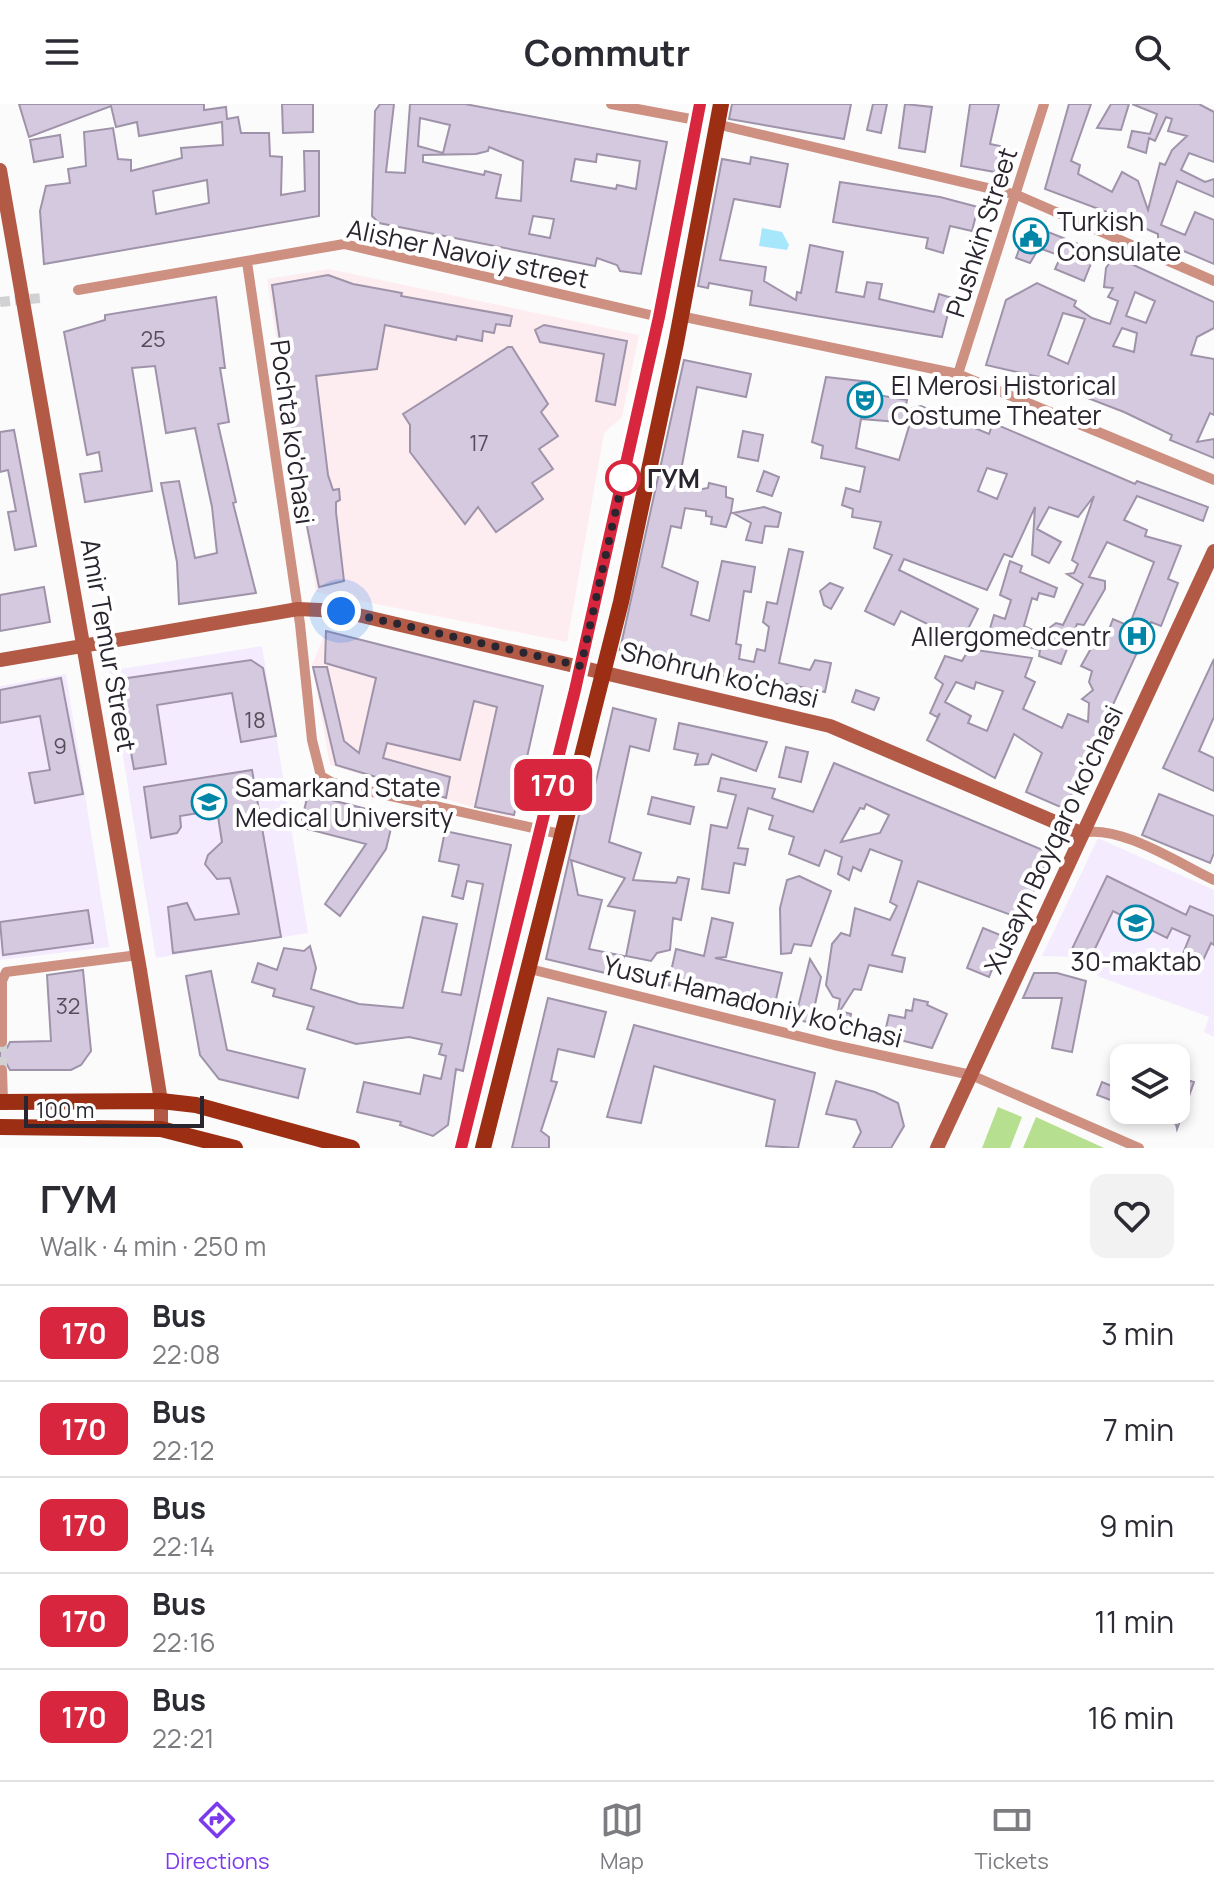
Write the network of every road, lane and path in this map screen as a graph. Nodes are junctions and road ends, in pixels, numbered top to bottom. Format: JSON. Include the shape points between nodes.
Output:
{"nodes":[{"id":1,"x":611,"y":104,"type":"edge"},
{"id":2,"x":721,"y":104,"type":"edge"},
{"id":3,"x":1044,"y":104,"type":"edge"},
{"id":4,"x":698,"y":112,"type":"edge"},
{"id":5,"x":716,"y":124,"type":"junction"},
{"id":6,"x":0,"y":170,"type":"edge"},
{"id":7,"x":1017,"y":195,"type":"junction"},
{"id":8,"x":247,"y":262,"type":"junction"},
{"id":9,"x":1214,"y":281,"type":"edge"},
{"id":10,"x":78,"y":290,"type":"dead end"},
{"id":11,"x":680,"y":316,"type":"junction"},
{"id":12,"x":659,"y":317,"type":"junction"},
{"id":13,"x":958,"y":374,"type":"junction"},
{"id":14,"x":1214,"y":480,"type":"edge"},
{"id":15,"x":1214,"y":551,"type":"edge"},
{"id":16,"x":298,"y":609,"type":"junction"},
{"id":17,"x":85,"y":648,"type":"junction"},
{"id":18,"x":0,"y":660,"type":"edge"},
{"id":19,"x":581,"y":666,"type":"junction"},
{"id":20,"x":603,"y":671,"type":"junction"},
{"id":21,"x":542,"y":831,"type":"junction"},
{"id":22,"x":1081,"y":833,"type":"junction"},
{"id":23,"x":560,"y":834,"type":"junction"},
{"id":24,"x":1214,"y":880,"type":"edge"},
{"id":25,"x":138,"y":955,"type":"junction"},
{"id":26,"x":526,"y":968,"type":"junction"},
{"id":27,"x":2,"y":1042,"type":"dead end"},
{"id":28,"x":2,"y":1070,"type":"dead end"},
{"id":29,"x":971,"y":1075,"type":"junction"},
{"id":30,"x":161,"y":1101,"type":"junction"},
{"id":31,"x":1,"y":1102,"type":"edge"},
{"id":32,"x":0,"y":1127,"type":"edge"},
{"id":33,"x":161,"y":1129,"type":"junction"},
{"id":34,"x":235,"y":1148,"type":"edge"},
{"id":35,"x":352,"y":1148,"type":"edge"},
{"id":36,"x":461,"y":1148,"type":"edge"},
{"id":37,"x":483,"y":1148,"type":"edge"},
{"id":38,"x":937,"y":1148,"type":"edge"},
{"id":39,"x":1139,"y":1148,"type":"edge"}],
"edges":[{"from":1,"to":4,"type":"street"},
{"from":2,"to":5,"type":"main road"},
{"from":3,"to":7,"type":"street","name":"Pushkin Street"},
{"from":4,"to":12,"type":"main road"},
{"from":5,"to":7,"type":"street"},
{"from":5,"to":11,"type":"main road"},
{"from":6,"to":17,"type":"main road","name":"Amir Temur Street"},
{"from":7,"to":9,"type":"street"},
{"from":7,"to":13,"type":"street","name":"Pushkin Street"},
{"from":8,"to":10,"type":"street","name":"Alisher Navoiy street"},
{"from":8,"to":12,"type":"street","name":"Alisher Navoiy street","via":[[344,244]]},
{"from":8,"to":16,"type":"street","name":"Pochta ko'chasi"},
{"from":11,"to":13,"type":"street"},
{"from":11,"to":20,"type":"main road"},
{"from":12,"to":19,"type":"main road"},
{"from":13,"to":14,"type":"street"},
{"from":15,"to":22,"type":"main road","name":"Xusayn Boyqaro ko'chasi"},
{"from":16,"to":17,"type":"main road","name":"Shohruh ko'chasi"},
{"from":16,"to":19,"type":"main road","name":"Shohruh ko'chasi","via":[[356,614]]},
{"from":16,"to":21,"type":"street","name":"Pochta ko'chasi","via":[[312,740],[321,776]]},
{"from":17,"to":18,"type":"main road","name":"Shohruh ko'chasi"},
{"from":17,"to":25,"type":"main road","name":"Amir Temur Street"},
{"from":19,"to":20,"type":"main road","name":"Shohruh ko'chasi"},
{"from":19,"to":21,"type":"main road"},
{"from":20,"to":22,"type":"main road","name":"Shohruh ko'chasi","via":[[830,726]]},
{"from":20,"to":23,"type":"main road"},
{"from":21,"to":23,"type":"street"},
{"from":21,"to":36,"type":"main road"},
{"from":22,"to":24,"type":"street","via":[[1115,834]]},
{"from":22,"to":29,"type":"main road","name":"Xusayn Boyqaro ko'chasi"},
{"from":23,"to":26,"type":"main road"},
{"from":25,"to":27,"type":"street","via":[[6,972]]},
{"from":25,"to":30,"type":"main road","name":"Amir Temur Street"},
{"from":26,"to":29,"type":"street","name":"Yusuf Hamadoniy ko'chasi"},
{"from":26,"to":37,"type":"main road"},
{"from":28,"to":31,"type":"street"},
{"from":29,"to":38,"type":"main road","name":"Xusayn Boyqaro ko'chasi"},
{"from":29,"to":39,"type":"street","name":"Yusuf Hamadoniy ko'chasi"},
{"from":30,"to":31,"type":"main road"},
{"from":30,"to":33,"type":"main road","name":"Amir Temur Street"},
{"from":30,"to":35,"type":"main road","via":[[196,1105]]},
{"from":32,"to":33,"type":"main road"},
{"from":33,"to":34,"type":"main road"}]}
